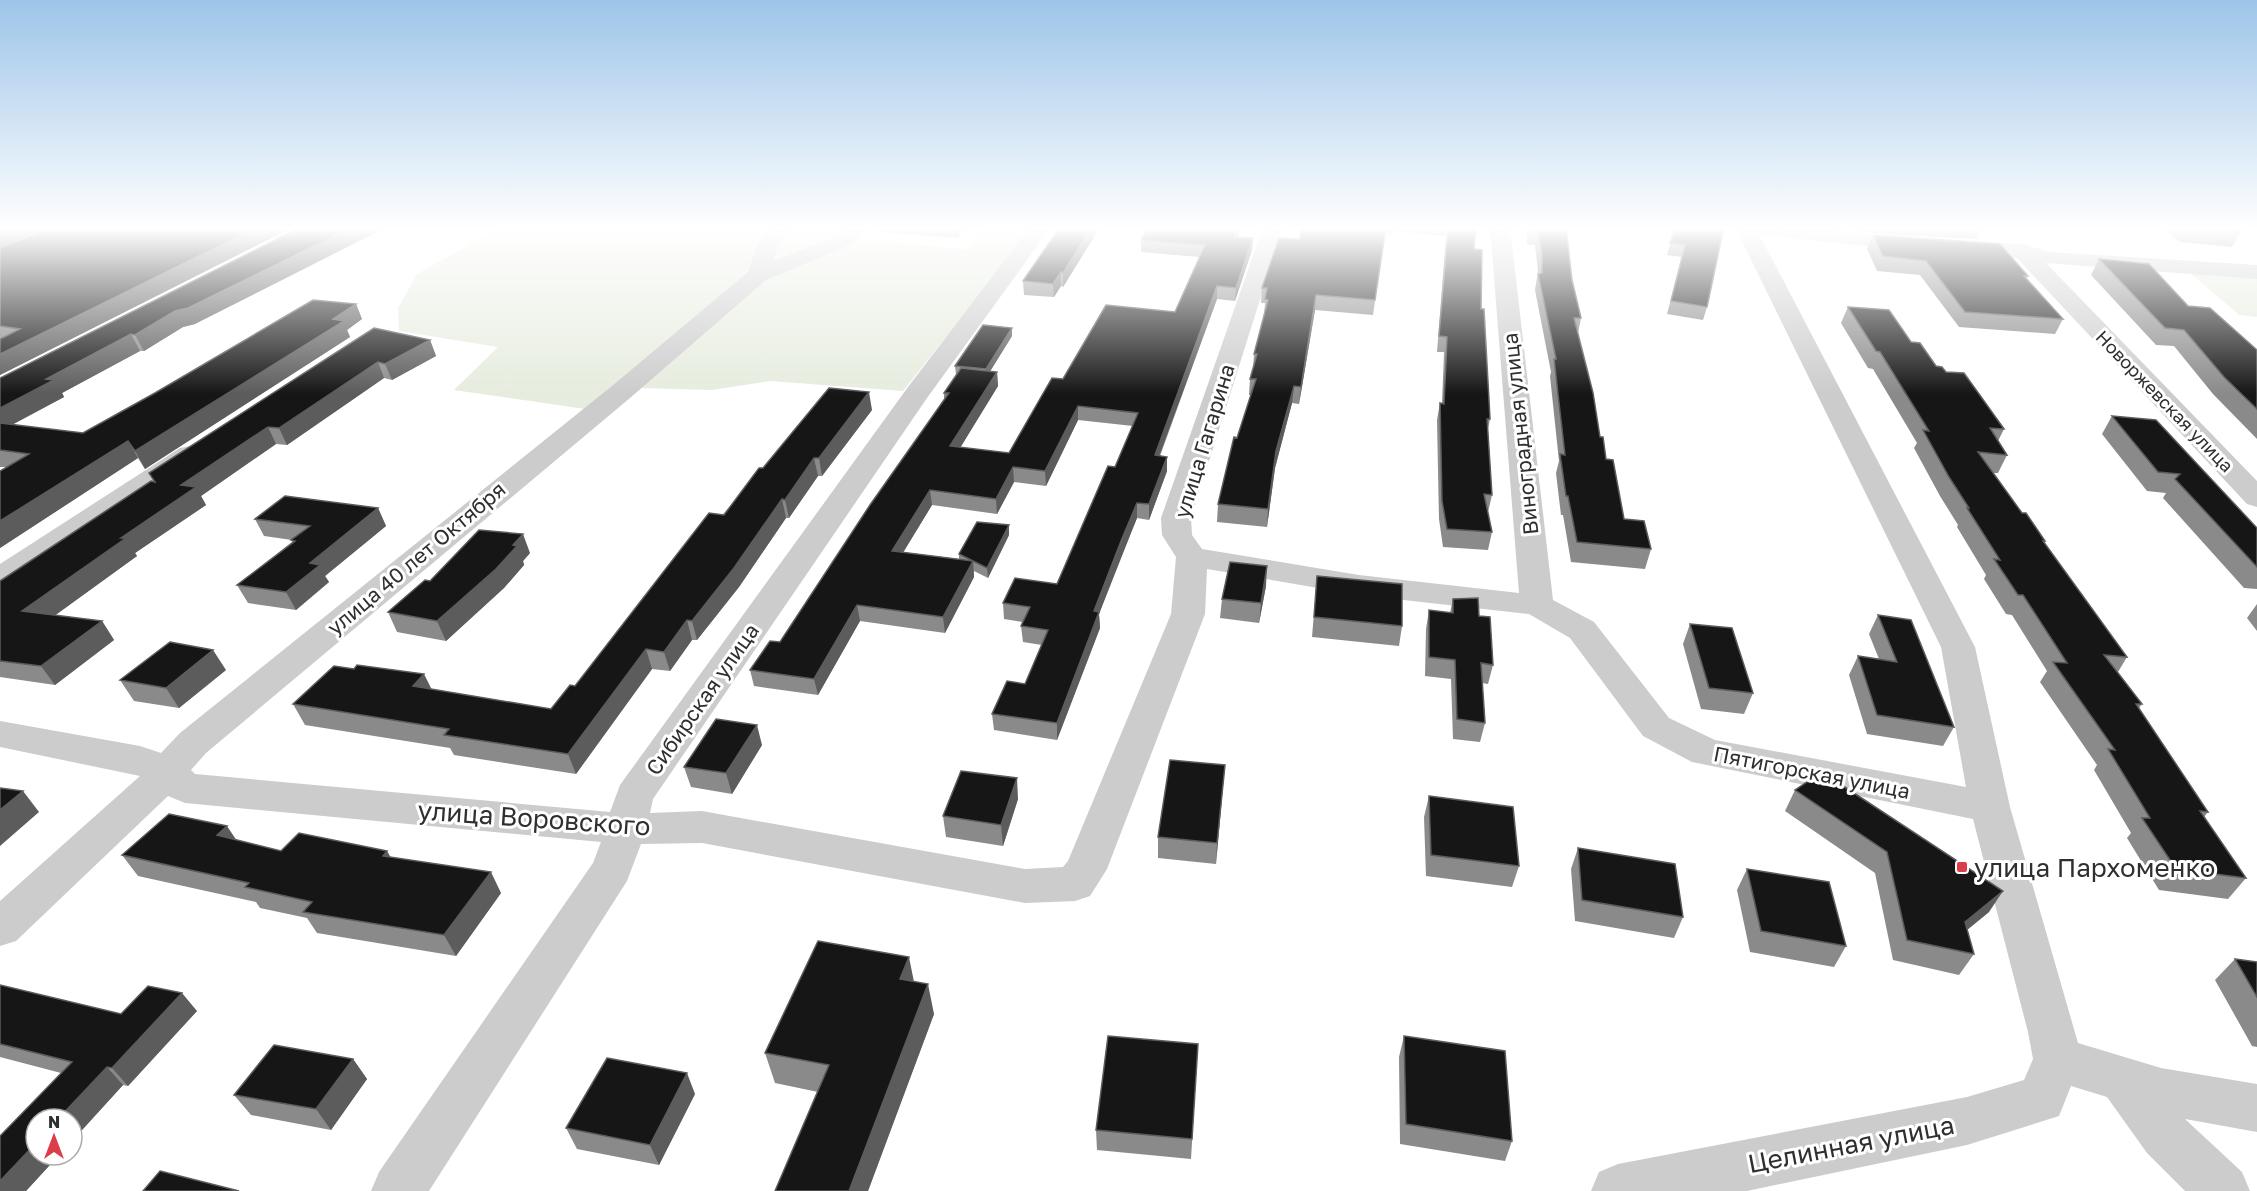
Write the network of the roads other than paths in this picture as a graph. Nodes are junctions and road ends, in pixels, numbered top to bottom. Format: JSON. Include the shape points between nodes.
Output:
{"nodes":[{"id":1,"x":749,"y":283,"type":"edge"},
{"id":2,"x":1000,"y":283,"type":"edge"},
{"id":3,"x":1255,"y":283,"type":"edge"},
{"id":4,"x":1505,"y":283,"type":"edge"},
{"id":5,"x":1774,"y":283,"type":"edge"},
{"id":6,"x":2053,"y":283,"type":"edge"},
{"id":7,"x":216,"y":438,"type":"edge"},
{"id":8,"x":2257,"y":498,"type":"edge"},
{"id":9,"x":1192,"y":557,"type":"junction"},
{"id":10,"x":0,"y":578,"type":"edge"},
{"id":11,"x":1537,"y":604,"type":"junction"},
{"id":12,"x":0,"y":734,"type":"edge"},
{"id":13,"x":166,"y":771,"type":"junction"},
{"id":14,"x":1990,"y":807,"type":"junction"},
{"id":15,"x":626,"y":828,"type":"junction"},
{"id":16,"x":0,"y":928,"type":"edge"},
{"id":17,"x":2057,"y":1059,"type":"junction"},
{"id":18,"x":2123,"y":1079,"type":"junction"},
{"id":19,"x":2257,"y":1108,"type":"edge"},
{"id":20,"x":398,"y":1191,"type":"edge"},
{"id":21,"x":1617,"y":1191,"type":"edge"},
{"id":22,"x":2223,"y":1191,"type":"edge"}],
"edges":[{"from":1,"to":13,"type":"street","name":"улица 40 лет Октября","via":[[193,743]]},
{"from":2,"to":15,"type":"street","name":"Сибирская улица","via":[[917,393],[634,796]]},
{"from":3,"to":9,"type":"street","name":"улица Гагарина","via":[[1176,518],[1177,535]]},
{"from":4,"to":11,"type":"street","name":"Виноградная улица"},
{"from":5,"to":14,"type":"street","via":[[1958,647]]},
{"from":6,"to":8,"type":"street","name":"Новоржевская улица"},
{"from":7,"to":10,"type":"street"},
{"from":9,"to":11,"type":"street","name":"Пятигорская улица","via":[[1359,585]]},
{"from":9,"to":15,"type":"street","name":"улица Воровского","via":[[1188,614],[1086,868],[1075,884],[1025,886],[702,827]]},
{"from":11,"to":14,"type":"street","name":"Пятигорская улица","via":[[1582,630],[1656,727],[1706,752]]},
{"from":12,"to":13,"type":"street","name":"улица Воровского","via":[[140,760]]},
{"from":13,"to":15,"type":"street","name":"улица Воровского","via":[[185,788]]},
{"from":13,"to":16,"type":"street","name":"улица 40 лет Октября","via":[[141,800]]},
{"from":14,"to":17,"type":"street"},
{"from":15,"to":20,"type":"street","name":"Сибирская улица","via":[[612,868]]},
{"from":17,"to":18,"type":"street"},
{"from":17,"to":21,"type":"street","name":"Целинная улица","via":[[2041,1099],[1978,1118]]},
{"from":18,"to":19,"type":"street","via":[[2161,1091]]},
{"from":18,"to":22,"type":"street","via":[[2165,1135]]}]}
